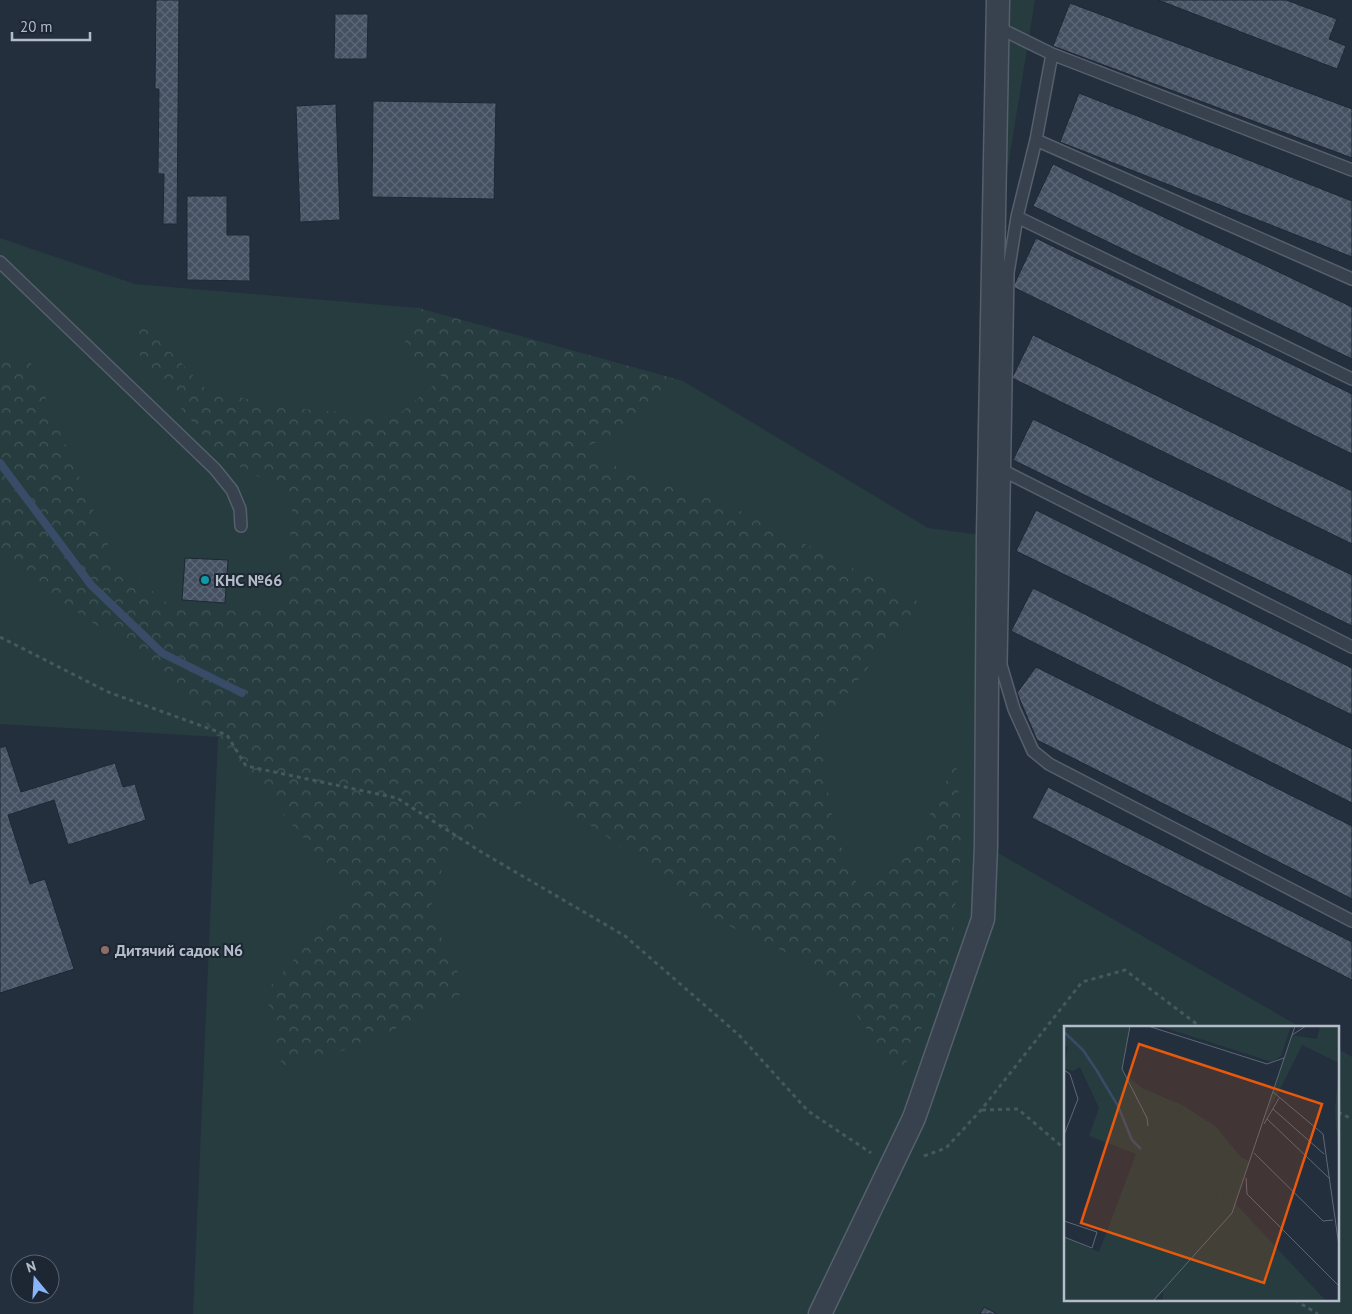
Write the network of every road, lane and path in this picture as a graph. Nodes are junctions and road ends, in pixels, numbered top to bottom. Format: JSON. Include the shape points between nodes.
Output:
{"nodes":[{"id":1,"x":998,"y":0,"type":"edge"},
{"id":2,"x":998,"y":27,"type":"junction"},
{"id":3,"x":1052,"y":54,"type":"junction"},
{"id":4,"x":1036,"y":140,"type":"junction"},
{"id":5,"x":1352,"y":170,"type":"edge"},
{"id":6,"x":1017,"y":217,"type":"junction"},
{"id":7,"x":0,"y":262,"type":"edge"},
{"id":8,"x":1352,"y":279,"type":"edge"},
{"id":9,"x":1352,"y":379,"type":"edge"},
{"id":10,"x":1004,"y":471,"type":"junction"},
{"id":11,"x":241,"y":526,"type":"dead end"},
{"id":12,"x":0,"y":637,"type":"edge"},
{"id":13,"x":1352,"y":647,"type":"edge"},
{"id":14,"x":1352,"y":921,"type":"edge"},
{"id":15,"x":1199,"y":1026,"type":"edge"},
{"id":16,"x":981,"y":1110,"type":"junction"},
{"id":17,"x":1340,"y":1113,"type":"edge"},
{"id":18,"x":1352,"y":1119,"type":"edge"},
{"id":19,"x":1064,"y":1148,"type":"edge"},
{"id":20,"x":892,"y":1167,"type":"junction"},
{"id":21,"x":1298,"y":1302,"type":"edge"},
{"id":22,"x":820,"y":1314,"type":"edge"},
{"id":23,"x":1318,"y":1314,"type":"edge"}],
"edges":[{"from":1,"to":2,"type":"street"},
{"from":2,"to":3,"type":"lane"},
{"from":2,"to":20,"type":"street","via":[[983,919],[914,1118]]},
{"from":3,"to":4,"type":"lane"},
{"from":3,"to":5,"type":"lane"},
{"from":4,"to":6,"type":"lane"},
{"from":4,"to":8,"type":"lane"},
{"from":6,"to":9,"type":"lane"},
{"from":6,"to":10,"type":"lane","via":[[1008,272]]},
{"from":7,"to":11,"type":"lane","via":[[215,469],[232,490],[240,509]]},
{"from":10,"to":13,"type":"lane"},
{"from":10,"to":14,"type":"lane","via":[[1001,665],[1014,709],[1033,751],[1049,764]]},
{"from":12,"to":20,"type":"path","via":[[108,692],[227,735],[246,766],[397,798],[483,853],[625,936],[739,1035],[808,1111]]},
{"from":15,"to":16,"type":"path","via":[[1124,970],[1082,982]]},
{"from":16,"to":19,"type":"path","via":[[1018,1109]]},
{"from":16,"to":20,"type":"path","via":[[946,1148]]},
{"from":17,"to":18,"type":"path"},
{"from":20,"to":22,"type":"street"},
{"from":21,"to":23,"type":"path"}]}
